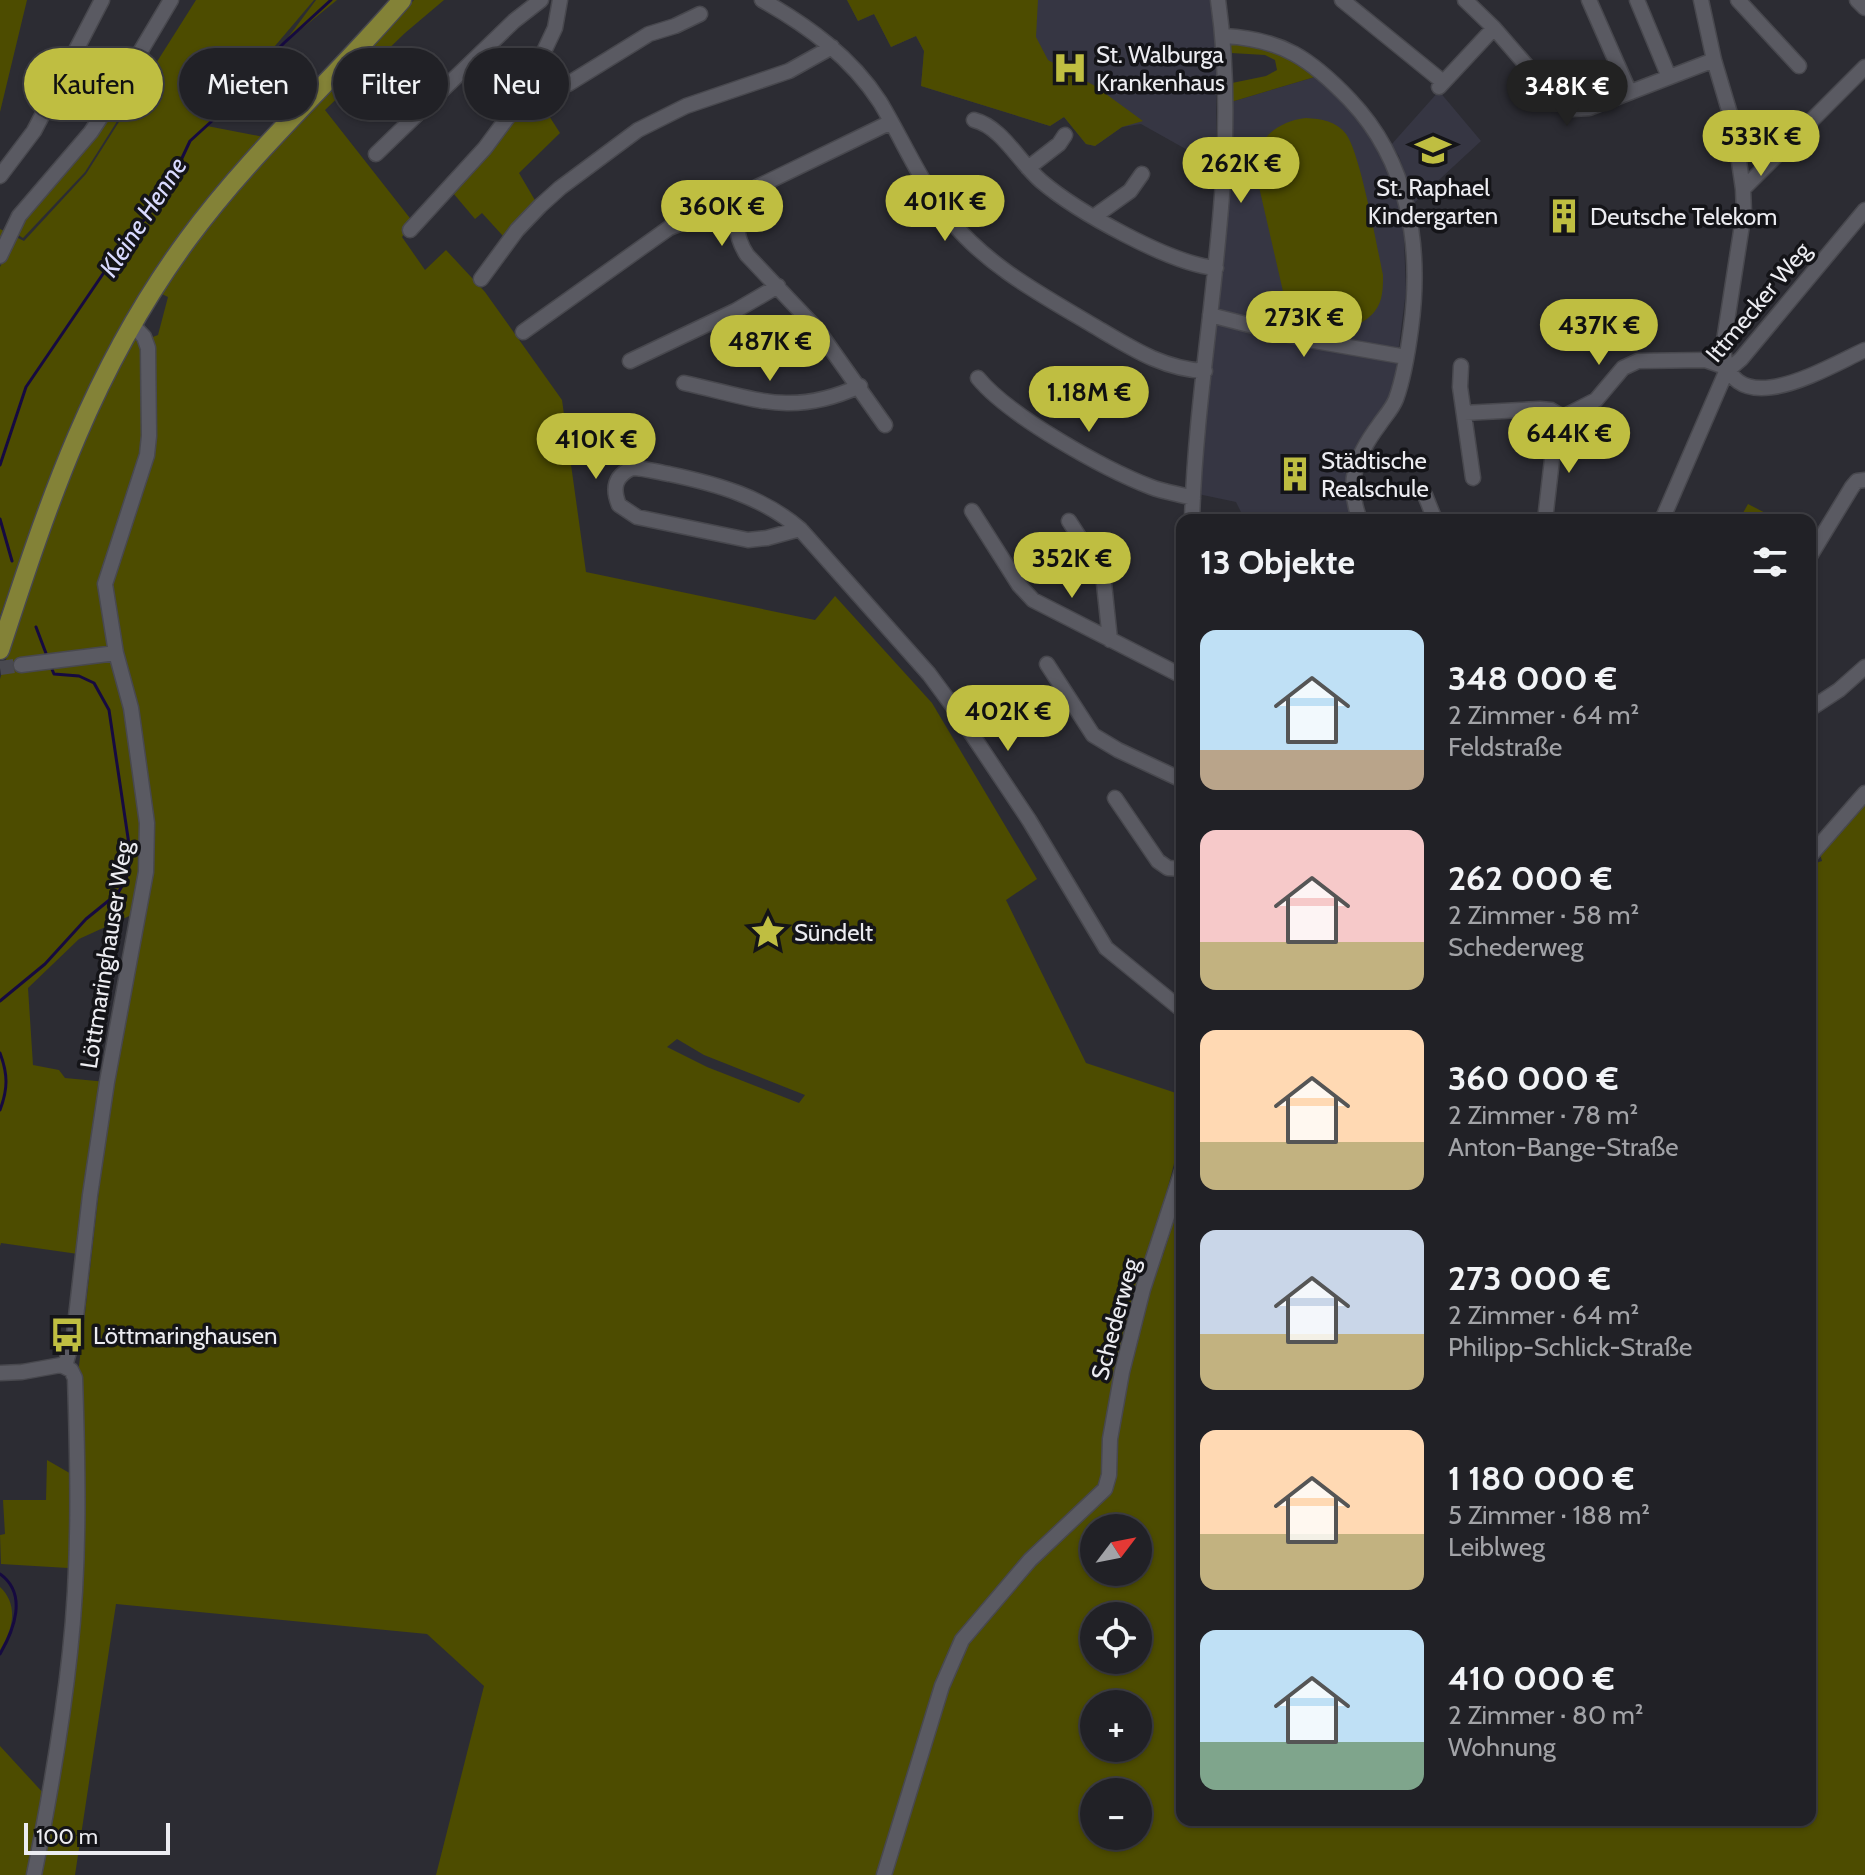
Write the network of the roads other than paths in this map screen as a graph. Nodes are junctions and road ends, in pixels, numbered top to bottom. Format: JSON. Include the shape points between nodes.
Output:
{"nodes":[{"id":1,"x":102,"y":0,"type":"edge"},
{"id":2,"x":171,"y":0,"type":"edge"},
{"id":3,"x":402,"y":0,"type":"edge"},
{"id":4,"x":541,"y":0,"type":"edge"},
{"id":5,"x":560,"y":0,"type":"edge"},
{"id":6,"x":762,"y":0,"type":"edge"},
{"id":7,"x":1218,"y":0,"type":"edge"},
{"id":8,"x":1342,"y":0,"type":"edge"},
{"id":9,"x":1465,"y":0,"type":"edge"},
{"id":10,"x":1589,"y":0,"type":"edge"},
{"id":11,"x":1637,"y":0,"type":"edge"},
{"id":12,"x":1701,"y":0,"type":"edge"},
{"id":13,"x":1738,"y":0,"type":"edge"},
{"id":14,"x":1857,"y":0,"type":"edge"},
{"id":15,"x":1865,"y":8,"type":"edge"},
{"id":16,"x":700,"y":14,"type":"dead end"},
{"id":17,"x":1494,"y":28,"type":"junction"},
{"id":18,"x":1224,"y":36,"type":"junction"},
{"id":19,"x":832,"y":47,"type":"junction"},
{"id":20,"x":546,"y":48,"type":"edge"},
{"id":21,"x":1714,"y":60,"type":"junction"},
{"id":22,"x":1799,"y":66,"type":"dead end"},
{"id":23,"x":1865,"y":67,"type":"edge"},
{"id":24,"x":1669,"y":77,"type":"junction"},
{"id":25,"x":569,"y":83,"type":"edge"},
{"id":26,"x":1629,"y":91,"type":"junction"},
{"id":27,"x":505,"y":120,"type":"edge"},
{"id":28,"x":974,"y":120,"type":"dead end"},
{"id":29,"x":891,"y":122,"type":"junction"},
{"id":30,"x":1065,"y":135,"type":"dead end"},
{"id":31,"x":376,"y":154,"type":"dead end"},
{"id":32,"x":1028,"y":168,"type":"junction"},
{"id":33,"x":1142,"y":174,"type":"dead end"},
{"id":34,"x":0,"y":176,"type":"edge"},
{"id":35,"x":1743,"y":189,"type":"junction"},
{"id":36,"x":739,"y":209,"type":"junction"},
{"id":37,"x":1865,"y":210,"type":"edge"},
{"id":38,"x":1095,"y":216,"type":"junction"},
{"id":39,"x":410,"y":230,"type":"dead end"},
{"id":40,"x":0,"y":256,"type":"edge"},
{"id":41,"x":1216,"y":268,"type":"junction"},
{"id":42,"x":481,"y":279,"type":"dead end"},
{"id":43,"x":778,"y":286,"type":"junction"},
{"id":44,"x":1210,"y":315,"type":"junction"},
{"id":45,"x":132,"y":324,"type":"junction"},
{"id":46,"x":523,"y":332,"type":"dead end"},
{"id":47,"x":1865,"y":350,"type":"edge"},
{"id":48,"x":1406,"y":357,"type":"junction"},
{"id":49,"x":630,"y":361,"type":"dead end"},
{"id":50,"x":1461,"y":366,"type":"dead end"},
{"id":51,"x":1728,"y":368,"type":"junction"},
{"id":52,"x":1205,"y":371,"type":"junction"},
{"id":53,"x":978,"y":378,"type":"dead end"},
{"id":54,"x":684,"y":383,"type":"dead end"},
{"id":55,"x":860,"y":386,"type":"junction"},
{"id":56,"x":1464,"y":413,"type":"junction"},
{"id":57,"x":1563,"y":417,"type":"junction"},
{"id":58,"x":885,"y":425,"type":"dead end"},
{"id":59,"x":1473,"y":478,"type":"dead end"},
{"id":60,"x":1865,"y":480,"type":"edge"},
{"id":61,"x":1425,"y":495,"type":"dead end"},
{"id":62,"x":1193,"y":498,"type":"junction"},
{"id":63,"x":972,"y":511,"type":"dead end"},
{"id":64,"x":1192,"y":514,"type":"edge"},
{"id":65,"x":1359,"y":514,"type":"edge"},
{"id":66,"x":1433,"y":514,"type":"edge"},
{"id":67,"x":1546,"y":514,"type":"edge"},
{"id":68,"x":1664,"y":514,"type":"edge"},
{"id":69,"x":1069,"y":521,"type":"dead end"},
{"id":70,"x":800,"y":529,"type":"junction"},
{"id":71,"x":1816,"y":546,"type":"edge"},
{"id":72,"x":1110,"y":640,"type":"junction"},
{"id":73,"x":0,"y":650,"type":"edge"},
{"id":74,"x":116,"y":653,"type":"junction"},
{"id":75,"x":1047,"y":664,"type":"dead end"},
{"id":76,"x":21,"y":665,"type":"tunnel mouth"},
{"id":77,"x":1865,"y":667,"type":"edge"},
{"id":78,"x":1176,"y":673,"type":"edge"},
{"id":79,"x":1816,"y":705,"type":"edge"},
{"id":80,"x":1176,"y":777,"type":"edge"},
{"id":81,"x":1865,"y":793,"type":"edge"},
{"id":82,"x":1115,"y":798,"type":"dead end"},
{"id":83,"x":1816,"y":854,"type":"edge"},
{"id":84,"x":1176,"y":869,"type":"edge"},
{"id":85,"x":1176,"y":1005,"type":"edge"},
{"id":86,"x":1176,"y":1189,"type":"edge"},
{"id":87,"x":65,"y":1366,"type":"junction"},
{"id":88,"x":0,"y":1373,"type":"edge"},
{"id":89,"x":34,"y":1875,"type":"edge"},
{"id":90,"x":884,"y":1875,"type":"edge"}],
"edges":[{"from":1,"to":34,"type":"street","via":[[34,131]]},
{"from":2,"to":40,"type":"street","via":[[91,132],[19,216]]},
{"from":3,"to":45,"type":"main road","via":[[241,173],[189,238]]},
{"from":4,"to":31,"type":"street"},
{"from":5,"to":20,"type":"street"},
{"from":6,"to":19,"type":"street"},
{"from":7,"to":18,"type":"street"},
{"from":8,"to":17,"type":"street","via":[[1441,84]]},
{"from":9,"to":17,"type":"street"},
{"from":10,"to":26,"type":"street"},
{"from":11,"to":24,"type":"street"},
{"from":12,"to":21,"type":"street"},
{"from":13,"to":22,"type":"street"},
{"from":14,"to":15,"type":"street"},
{"from":16,"to":25,"type":"street","via":[[649,34]]},
{"from":17,"to":26,"type":"street","via":[[1567,108],[1585,109]]},
{"from":18,"to":41,"type":"street","via":[[1226,133]]},
{"from":18,"to":48,"type":"street","via":[[1265,40],[1303,60],[1350,100],[1384,145],[1403,188],[1414,242],[1415,292]]},
{"from":19,"to":29,"type":"street","via":[[862,78]]},
{"from":19,"to":42,"type":"street","via":[[789,71],[675,111],[638,130],[540,206]]},
{"from":21,"to":24,"type":"street"},
{"from":21,"to":35,"type":"street","via":[[1734,127]]},
{"from":23,"to":35,"type":"street"},
{"from":24,"to":26,"type":"street"},
{"from":27,"to":39,"type":"street"},
{"from":28,"to":32,"type":"street","via":[[992,127]]},
{"from":29,"to":36,"type":"street","via":[[763,182]]},
{"from":29,"to":52,"type":"street","via":[[945,213],[994,262],[1153,359]]},
{"from":30,"to":32,"type":"street"},
{"from":32,"to":38,"type":"street","via":[[1053,191]]},
{"from":33,"to":38,"type":"street","via":[[1130,191]]},
{"from":35,"to":51,"type":"street","via":[[1723,347]]},
{"from":36,"to":43,"type":"street","via":[[741,245]]},
{"from":36,"to":46,"type":"street","via":[[669,228]]},
{"from":37,"to":51,"type":"street","name":"Ittmecker Weg"},
{"from":38,"to":41,"type":"street","via":[[1172,258]]},
{"from":41,"to":44,"type":"street"},
{"from":43,"to":49,"type":"street"},
{"from":43,"to":55,"type":"street"},
{"from":44,"to":48,"type":"street"},
{"from":44,"to":52,"type":"street"},
{"from":45,"to":73,"type":"main road","via":[[70,447]]},
{"from":45,"to":74,"type":"street","name":"Löttmaringhauser Weg","via":[[148,348],[149,436],[145,465],[105,584]]},
{"from":47,"to":51,"type":"street","via":[[1772,389],[1749,387]]},
{"from":48,"to":65,"type":"street","via":[[1395,402],[1362,449],[1352,481]]},
{"from":50,"to":56,"type":"street"},
{"from":51,"to":57,"type":"street","via":[[1708,360],[1638,361],[1623,368],[1596,400]]},
{"from":51,"to":68,"type":"street","name":"Ittmecker Weg"},
{"from":52,"to":62,"type":"street"},
{"from":53,"to":62,"type":"street","via":[[1040,429],[1145,485]]},
{"from":54,"to":55,"type":"street","via":[[781,404],[826,400]]},
{"from":55,"to":58,"type":"street"},
{"from":56,"to":57,"type":"street","via":[[1540,409]]},
{"from":56,"to":59,"type":"street"},
{"from":57,"to":67,"type":"street","via":[[1554,442]]},
{"from":60,"to":71,"type":"street","via":[[1852,487]]},
{"from":61,"to":66,"type":"street"},
{"from":62,"to":64,"type":"street"},
{"from":63,"to":72,"type":"street","via":[[1028,596]]},
{"from":69,"to":72,"type":"street","via":[[1103,574]]},
{"from":70,"to":70,"type":"street","via":[[744,494],[680,477],[632,468],[615,485],[619,505],[637,517],[748,540]]},
{"from":70,"to":85,"type":"street","via":[[957,712],[1106,948]]},
{"from":72,"to":78,"type":"street"},
{"from":74,"to":76,"type":"street"},
{"from":74,"to":87,"type":"street","name":"Löttmaringhauser Weg","via":[[131,708],[145,805],[146,872],[107,1082],[74,1334]]},
{"from":75,"to":80,"type":"street","via":[[1059,689],[1101,741]]},
{"from":77,"to":79,"type":"street"},
{"from":81,"to":83,"type":"street"},
{"from":82,"to":84,"type":"street","via":[[1160,864]]},
{"from":86,"to":90,"type":"street","name":"Schederweg","via":[[1122,1372],[1107,1483],[1099,1498],[1030,1560],[962,1640],[942,1686]]},
{"from":87,"to":88,"type":"street"},
{"from":87,"to":89,"type":"street","via":[[75,1378],[74,1607],[50,1800]]}]}
